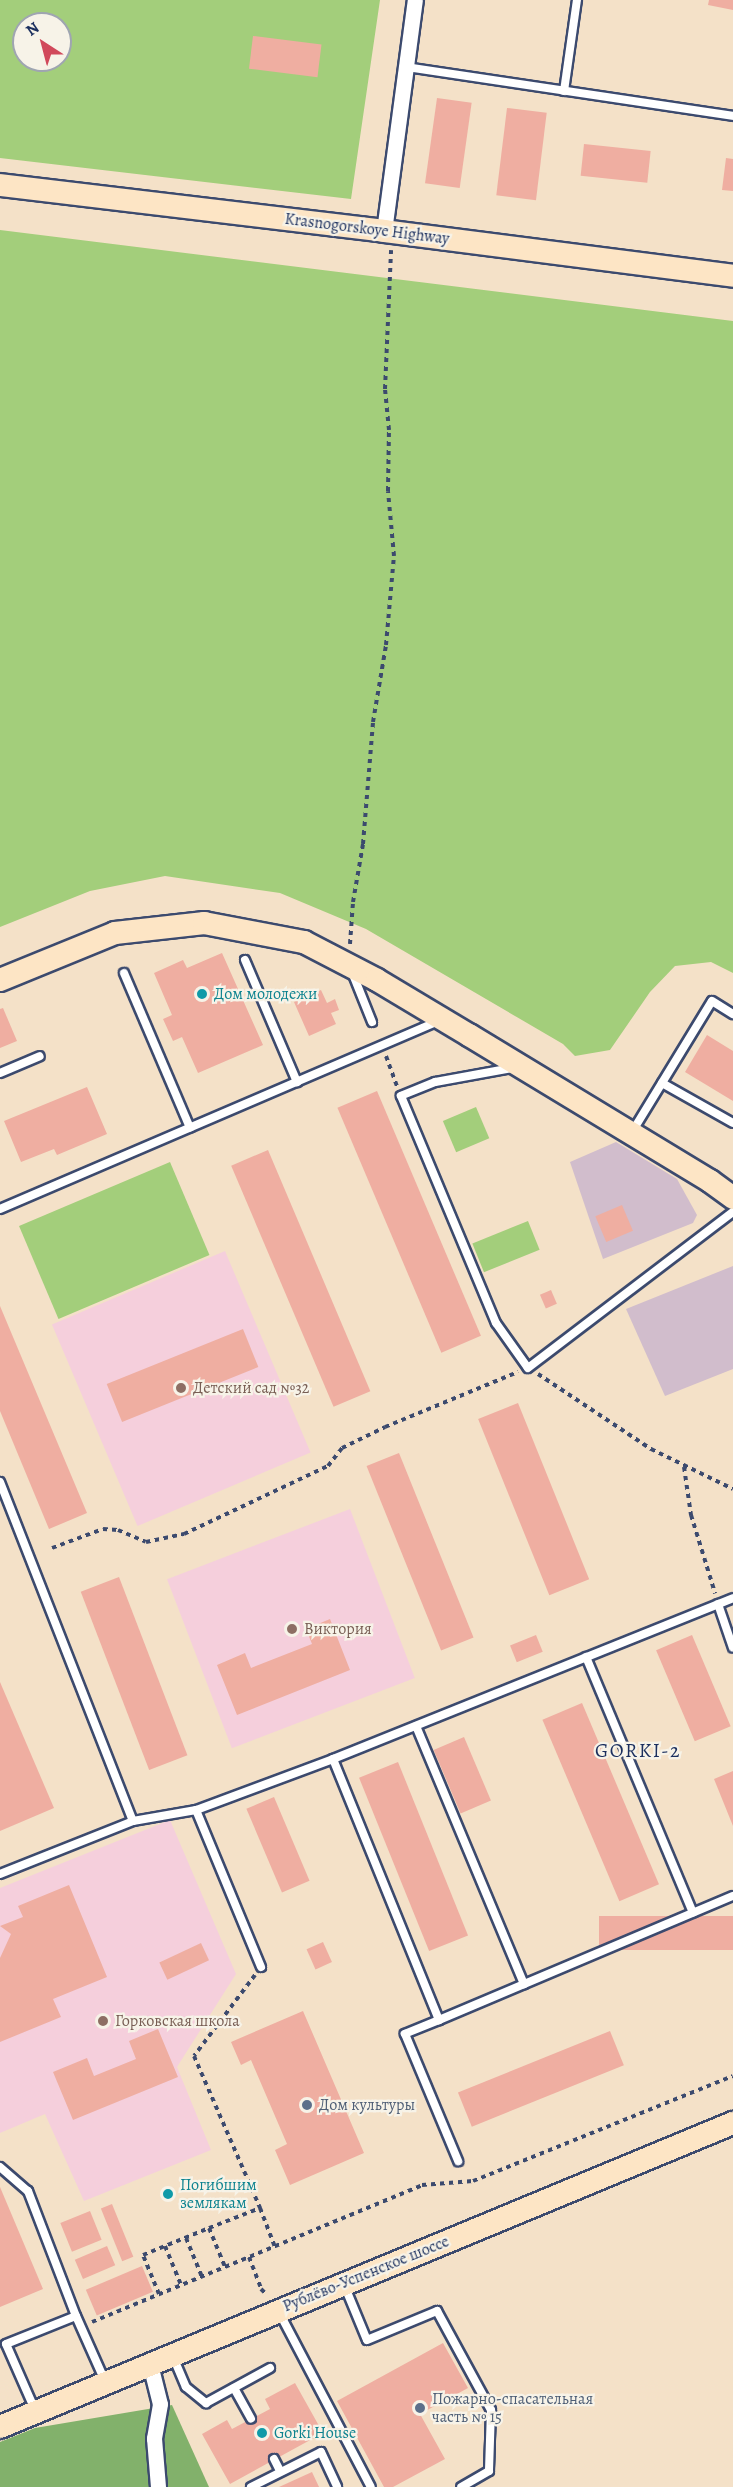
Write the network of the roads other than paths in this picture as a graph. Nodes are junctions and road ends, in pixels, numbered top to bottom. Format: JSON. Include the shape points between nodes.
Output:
{"nodes":[{"id":1,"x":415,"y":0,"type":"edge"},
{"id":2,"x":577,"y":0,"type":"edge"},
{"id":3,"x":406,"y":67,"type":"junction"},
{"id":4,"x":564,"y":91,"type":"junction"},
{"id":5,"x":733,"y":116,"type":"edge"},
{"id":6,"x":0,"y":185,"type":"edge"},
{"id":7,"x":388,"y":237,"type":"junction"},
{"id":8,"x":733,"y":276,"type":"edge"},
{"id":9,"x":245,"y":960,"type":"dead end"},
{"id":10,"x":349,"y":965,"type":"junction"},
{"id":11,"x":124,"y":973,"type":"dead end"},
{"id":12,"x":0,"y":980,"type":"edge"},
{"id":13,"x":733,"y":1014,"type":"edge"},
{"id":14,"x":443,"y":1019,"type":"junction"},
{"id":15,"x":372,"y":1022,"type":"dead end"},
{"id":16,"x":40,"y":1056,"type":"dead end"},
{"id":17,"x":522,"y":1066,"type":"junction"},
{"id":18,"x":0,"y":1073,"type":"edge"},
{"id":19,"x":297,"y":1082,"type":"junction"},
{"id":20,"x":662,"y":1083,"type":"junction"},
{"id":21,"x":733,"y":1123,"type":"edge"},
{"id":22,"x":190,"y":1128,"type":"junction"},
{"id":23,"x":632,"y":1133,"type":"junction"},
{"id":24,"x":733,"y":1198,"type":"edge"},
{"id":25,"x":0,"y":1209,"type":"edge"},
{"id":26,"x":733,"y":1212,"type":"edge"},
{"id":27,"x":0,"y":1482,"type":"edge"},
{"id":28,"x":733,"y":1598,"type":"edge"},
{"id":29,"x":718,"y":1604,"type":"junction"},
{"id":30,"x":733,"y":1648,"type":"edge"},
{"id":31,"x":586,"y":1657,"type":"junction"},
{"id":32,"x":416,"y":1726,"type":"junction"},
{"id":33,"x":333,"y":1759,"type":"junction"},
{"id":34,"x":196,"y":1810,"type":"junction"},
{"id":35,"x":133,"y":1821,"type":"junction"},
{"id":36,"x":0,"y":1874,"type":"edge"},
{"id":37,"x":733,"y":1896,"type":"edge"},
{"id":38,"x":693,"y":1913,"type":"junction"},
{"id":39,"x":261,"y":1967,"type":"road end"},
{"id":40,"x":524,"y":1984,"type":"junction"},
{"id":41,"x":439,"y":2020,"type":"junction"},
{"id":42,"x":733,"y":2123,"type":"edge"},
{"id":43,"x":458,"y":2161,"type":"dead end"},
{"id":44,"x":0,"y":2167,"type":"edge"},
{"id":45,"x":344,"y":2283,"type":"junction"},
{"id":46,"x":272,"y":2302,"type":"junction"},
{"id":47,"x":75,"y":2316,"type":"junction"},
{"id":48,"x":172,"y":2355,"type":"junction"},
{"id":49,"x":150,"y":2364,"type":"junction"},
{"id":50,"x":270,"y":2368,"type":"dead end"},
{"id":51,"x":106,"y":2383,"type":"junction"},
{"id":52,"x":234,"y":2388,"type":"junction"},
{"id":53,"x":36,"y":2412,"type":"junction"},
{"id":54,"x":251,"y":2419,"type":"dead end"},
{"id":55,"x":0,"y":2427,"type":"edge"},
{"id":56,"x":274,"y":2459,"type":"dead end"},
{"id":57,"x":280,"y":2471,"type":"junction"},
{"id":58,"x":158,"y":2487,"type":"edge"},
{"id":59,"x":252,"y":2487,"type":"edge"},
{"id":60,"x":337,"y":2487,"type":"edge"},
{"id":61,"x":371,"y":2487,"type":"edge"},
{"id":62,"x":461,"y":2487,"type":"edge"}],
"edges":[{"from":1,"to":3,"type":"street"},
{"from":2,"to":4,"type":"lane"},
{"from":3,"to":4,"type":"lane"},
{"from":3,"to":7,"type":"street"},
{"from":4,"to":5,"type":"lane"},
{"from":6,"to":7,"type":"street","name":"Krasnogorskoye Highway"},
{"from":7,"to":8,"type":"street","name":"Krasnogorskoye Highway"},
{"from":9,"to":19,"type":"lane"},
{"from":10,"to":12,"type":"street","via":[[304,942],[204,923],[115,933]]},
{"from":10,"to":14,"type":"street"},
{"from":10,"to":15,"type":"lane"},
{"from":11,"to":22,"type":"lane"},
{"from":13,"to":20,"type":"lane","via":[[712,1001]]},
{"from":14,"to":17,"type":"street"},
{"from":14,"to":19,"type":"lane"},
{"from":16,"to":18,"type":"lane"},
{"from":17,"to":23,"type":"street"},
{"from":17,"to":26,"type":"lane","via":[[435,1082],[401,1096],[496,1323],[528,1368]]},
{"from":19,"to":22,"type":"lane"},
{"from":20,"to":21,"type":"lane"},
{"from":20,"to":23,"type":"lane"},
{"from":22,"to":25,"type":"lane"},
{"from":23,"to":24,"type":"street"},
{"from":27,"to":35,"type":"lane"},
{"from":28,"to":29,"type":"lane"},
{"from":29,"to":30,"type":"lane"},
{"from":29,"to":31,"type":"lane"},
{"from":31,"to":32,"type":"lane"},
{"from":31,"to":38,"type":"lane"},
{"from":32,"to":33,"type":"lane"},
{"from":32,"to":40,"type":"lane"},
{"from":33,"to":34,"type":"lane"},
{"from":33,"to":41,"type":"lane"},
{"from":34,"to":35,"type":"lane"},
{"from":34,"to":39,"type":"lane"},
{"from":35,"to":36,"type":"lane"},
{"from":37,"to":38,"type":"lane"},
{"from":38,"to":40,"type":"lane"},
{"from":40,"to":41,"type":"lane"},
{"from":41,"to":43,"type":"lane","via":[[405,2034]]},
{"from":42,"to":45,"type":"street","name":"Рублёво-Успенское шоссе"},
{"from":44,"to":47,"type":"lane","via":[[28,2191]]},
{"from":45,"to":46,"type":"street","name":"Рублёво-Успенское шоссе"},
{"from":45,"to":62,"type":"lane","via":[[367,2340],[437,2311],[491,2410],[489,2471]]},
{"from":46,"to":48,"type":"street","name":"Рублёво-Успенское шоссе"},
{"from":46,"to":61,"type":"lane"},
{"from":47,"to":51,"type":"lane"},
{"from":47,"to":53,"type":"lane","via":[[6,2344]]},
{"from":48,"to":49,"type":"street","name":"Рублёво-Успенское шоссе"},
{"from":48,"to":52,"type":"lane","via":[[186,2387],[206,2403]]},
{"from":49,"to":51,"type":"street","name":"Рублёво-Успенское шоссе"},
{"from":49,"to":58,"type":"street","via":[[160,2404],[154,2438]]},
{"from":50,"to":52,"type":"lane"},
{"from":51,"to":53,"type":"street","name":"Рублёво-Успенское шоссе"},
{"from":52,"to":54,"type":"lane"},
{"from":53,"to":55,"type":"street","name":"Рублёво-Успенское шоссе"},
{"from":56,"to":57,"type":"lane"},
{"from":57,"to":59,"type":"lane"},
{"from":57,"to":60,"type":"lane","via":[[321,2452]]}]}
